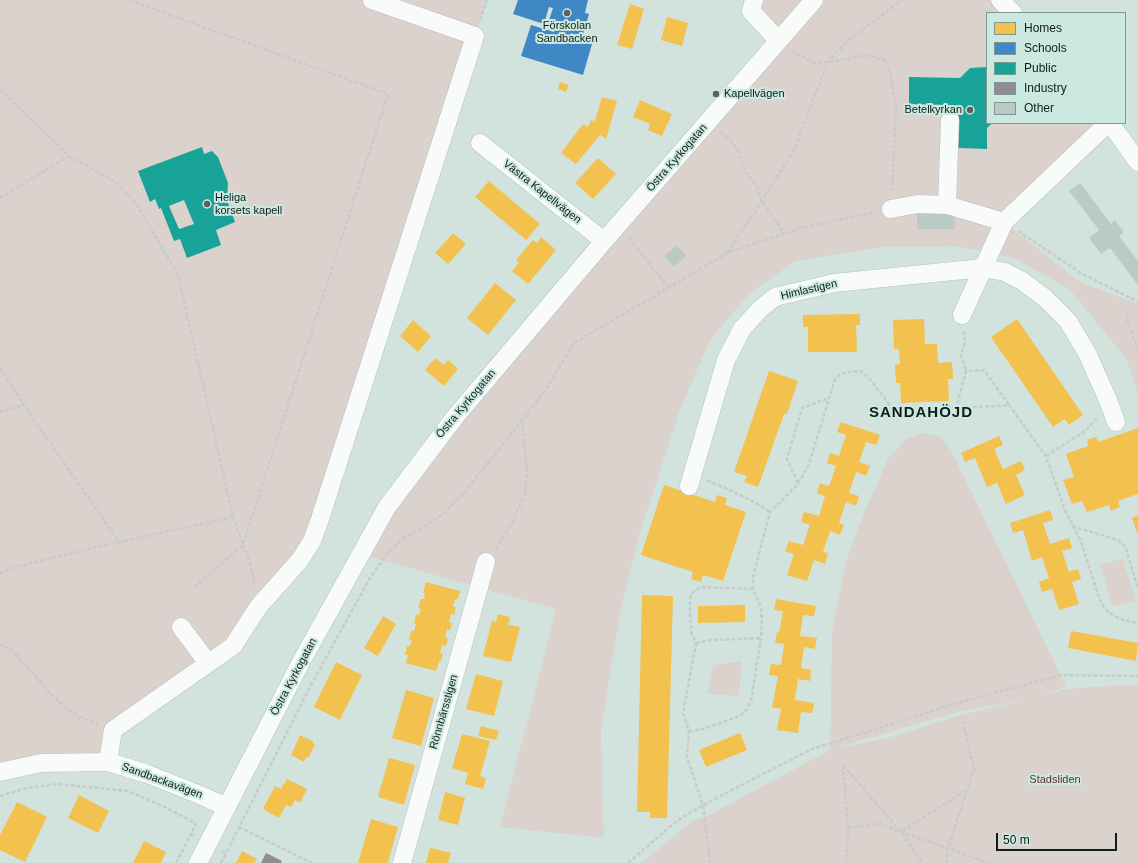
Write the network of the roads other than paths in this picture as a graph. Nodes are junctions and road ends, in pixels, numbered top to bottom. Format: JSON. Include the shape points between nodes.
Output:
{"nodes":[{"id":1,"x":372,"y":0,"type":"edge"},
{"id":2,"x":754,"y":0,"type":"edge"},
{"id":3,"x":814,"y":0,"type":"edge"},
{"id":4,"x":1000,"y":0,"type":"edge"},
{"id":5,"x":1012,"y":12,"type":"edge"},
{"id":6,"x":778,"y":40,"type":"junction"},
{"id":7,"x":950,"y":120,"type":"dead end"},
{"id":8,"x":1108,"y":124,"type":"edge"},
{"id":9,"x":1110,"y":124,"type":"edge"},
{"id":10,"x":480,"y":143,"type":"dead end"},
{"id":11,"x":1138,"y":162,"type":"edge"},
{"id":12,"x":948,"y":205,"type":"junction"},
{"id":13,"x":891,"y":209,"type":"road end"},
{"id":14,"x":1004,"y":222,"type":"junction"},
{"id":15,"x":604,"y":241,"type":"junction"},
{"id":16,"x":983,"y":268,"type":"junction"},
{"id":17,"x":962,"y":315,"type":"road end"},
{"id":18,"x":1116,"y":422,"type":"dead end"},
{"id":19,"x":691,"y":480,"type":"road end"},
{"id":20,"x":486,"y":562,"type":"road end"},
{"id":21,"x":181,"y":627,"type":"dead end"},
{"id":22,"x":208,"y":663,"type":"junction"},
{"id":23,"x":108,"y":762,"type":"junction"},
{"id":24,"x":0,"y":772,"type":"edge"},
{"id":25,"x":227,"y":807,"type":"junction"},
{"id":26,"x":198,"y":863,"type":"edge"},
{"id":27,"x":402,"y":863,"type":"edge"}],
"edges":[{"from":1,"to":22,"type":"street","via":[[475,36],[312,541],[300,560],[260,606],[233,646]]},
{"from":2,"to":6,"type":"street","via":[[751,11]]},
{"from":3,"to":6,"type":"street","name":"Östra Kyrkogatan"},
{"from":4,"to":5,"type":"street"},
{"from":6,"to":15,"type":"street","name":"Östra Kyrkogatan"},
{"from":7,"to":12,"type":"street"},
{"from":8,"to":14,"type":"street"},
{"from":9,"to":11,"type":"street"},
{"from":10,"to":15,"type":"street","name":"Västra Kapellvägen"},
{"from":12,"to":13,"type":"street","via":[[917,204]]},
{"from":12,"to":14,"type":"street"},
{"from":14,"to":16,"type":"street"},
{"from":15,"to":25,"type":"street","name":"Östra Kyrkogatan","via":[[454,417],[387,507],[301,662]]},
{"from":16,"to":17,"type":"street"},
{"from":16,"to":18,"type":"street","name":"Himlastigen","via":[[1005,272],[1022,281],[1045,298],[1068,321],[1087,353]]},
{"from":16,"to":19,"type":"street","name":"Himlastigen","via":[[834,283],[775,297],[760,308],[742,329],[726,360]]},
{"from":20,"to":27,"type":"street","name":"Rönnbärsstigen"},
{"from":21,"to":22,"type":"street"},
{"from":22,"to":23,"type":"street","via":[[113,730]]},
{"from":23,"to":24,"type":"street","name":"Sandbackavägen","via":[[41,763]]},
{"from":23,"to":25,"type":"street","name":"Sandbackavägen","via":[[146,773]]},
{"from":25,"to":26,"type":"street","name":"Östra Kyrkogatan"}]}
